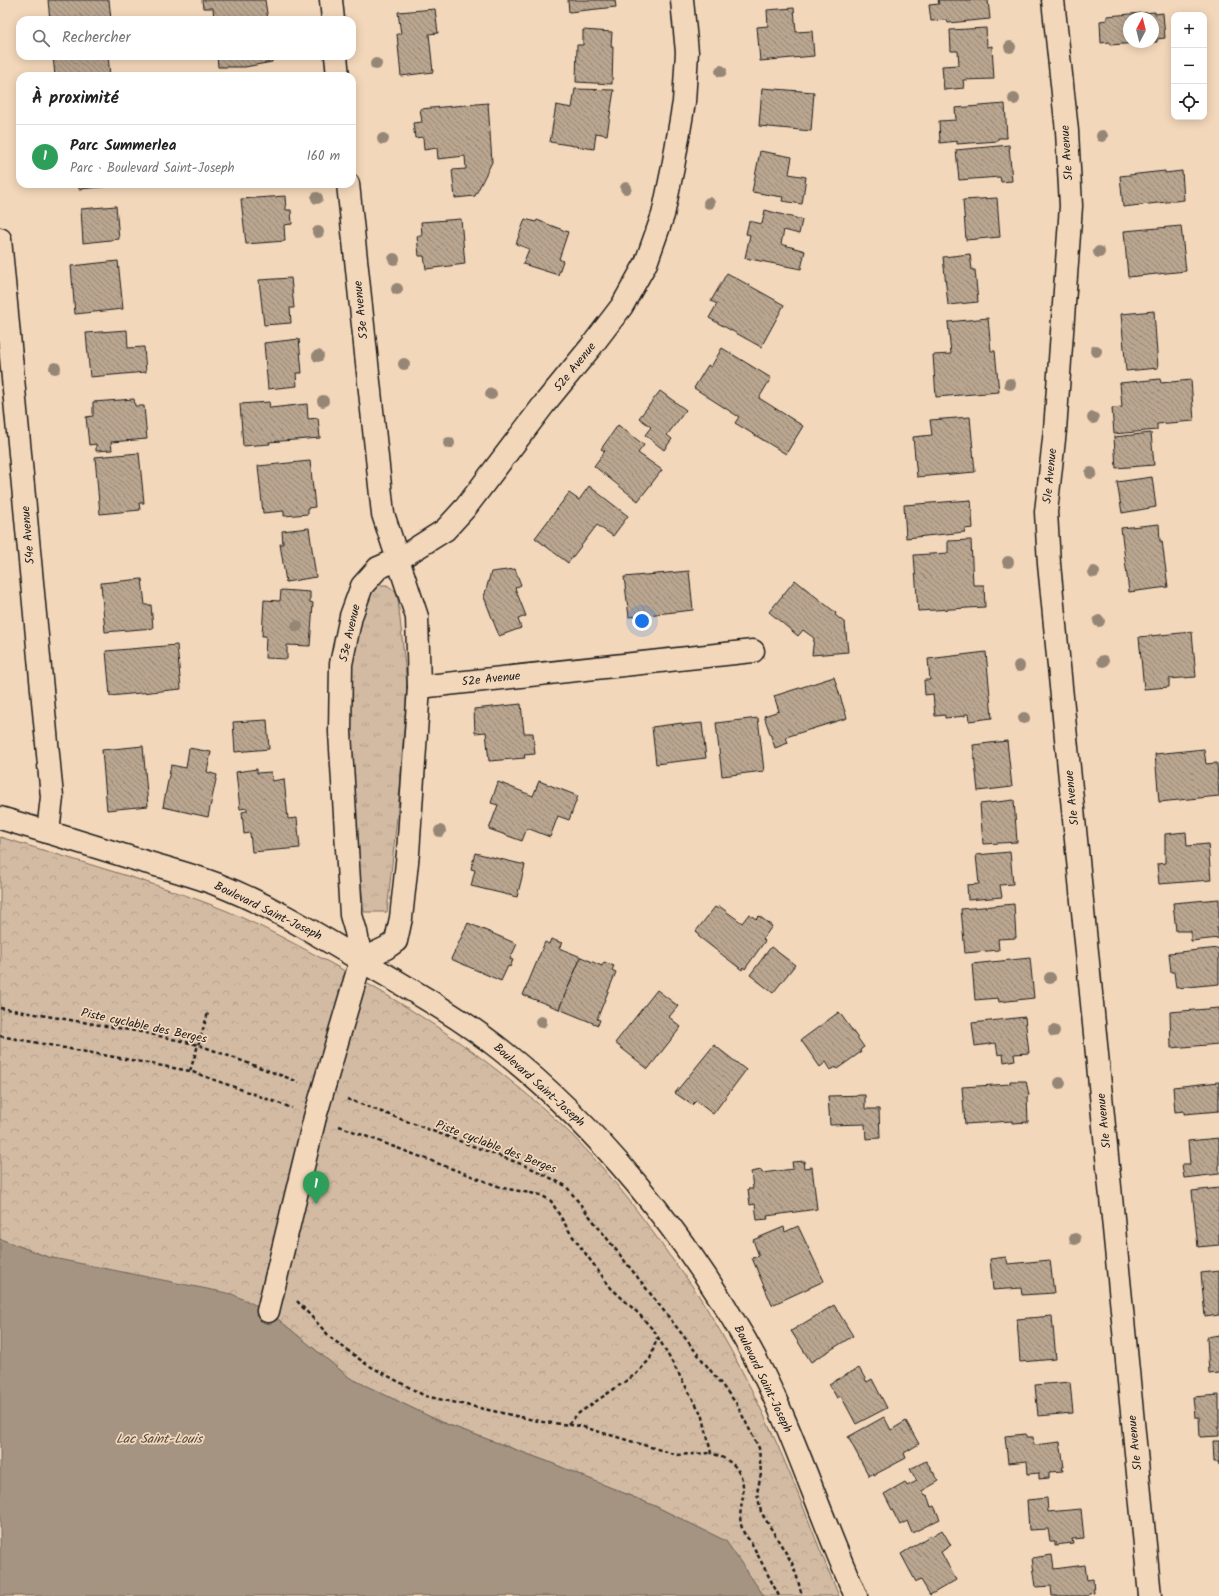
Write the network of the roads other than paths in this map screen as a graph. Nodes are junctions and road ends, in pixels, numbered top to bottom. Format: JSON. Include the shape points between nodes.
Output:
{"nodes":[{"id":1,"x":331,"y":0,"type":"edge"},
{"id":2,"x":682,"y":0,"type":"edge"},
{"id":3,"x":1054,"y":0,"type":"edge"},
{"id":4,"x":333,"y":16,"type":"edge"},
{"id":5,"x":336,"y":60,"type":"edge"},
{"id":6,"x":338,"y":72,"type":"edge"},
{"id":7,"x":348,"y":188,"type":"edge"},
{"id":8,"x":0,"y":239,"type":"edge"},
{"id":9,"x":398,"y":559,"type":"junction"},
{"id":10,"x":753,"y":651,"type":"dead end"},
{"id":11,"x":419,"y":687,"type":"junction"},
{"id":12,"x":0,"y":818,"type":"edge"},
{"id":13,"x":48,"y":832,"type":"junction"},
{"id":14,"x":361,"y":960,"type":"junction"},
{"id":15,"x":268,"y":1311,"type":"dead end"},
{"id":16,"x":856,"y":1596,"type":"edge"},
{"id":17,"x":1150,"y":1596,"type":"edge"}],
"edges":[{"from":1,"to":4,"type":"street"},
{"from":2,"to":9,"type":"street","name":"52e Avenue","via":[[687,52],[684,102],[663,215],[646,263],[622,306],[466,508],[445,530]]},
{"from":3,"to":17,"type":"street","name":"51e Avenue","via":[[1067,131],[1071,206],[1055,430],[1046,512],[1049,564]]},
{"from":5,"to":6,"type":"street"},
{"from":7,"to":9,"type":"street","name":"53e Avenue","via":[[383,514]]},
{"from":8,"to":13,"type":"street","name":"54e Avenue","via":[[52,797]]},
{"from":9,"to":11,"type":"street","via":[[417,617]]},
{"from":9,"to":14,"type":"street","name":"53e Avenue","via":[[378,568],[362,586],[351,616],[341,664],[340,732],[351,914]]},
{"from":10,"to":11,"type":"street","name":"52e Avenue"},
{"from":11,"to":14,"type":"street","via":[[401,918],[396,941]]},
{"from":12,"to":13,"type":"street","name":"Boulevard Saint-Joseph"},
{"from":13,"to":14,"type":"street","name":"Boulevard Saint-Joseph","via":[[217,884],[292,920]]},
{"from":14,"to":15,"type":"street","via":[[315,1117]]},
{"from":14,"to":16,"type":"street","name":"Boulevard Saint-Joseph","via":[[419,994],[500,1049],[596,1136],[647,1197],[698,1266],[746,1340],[786,1425]]}]}
